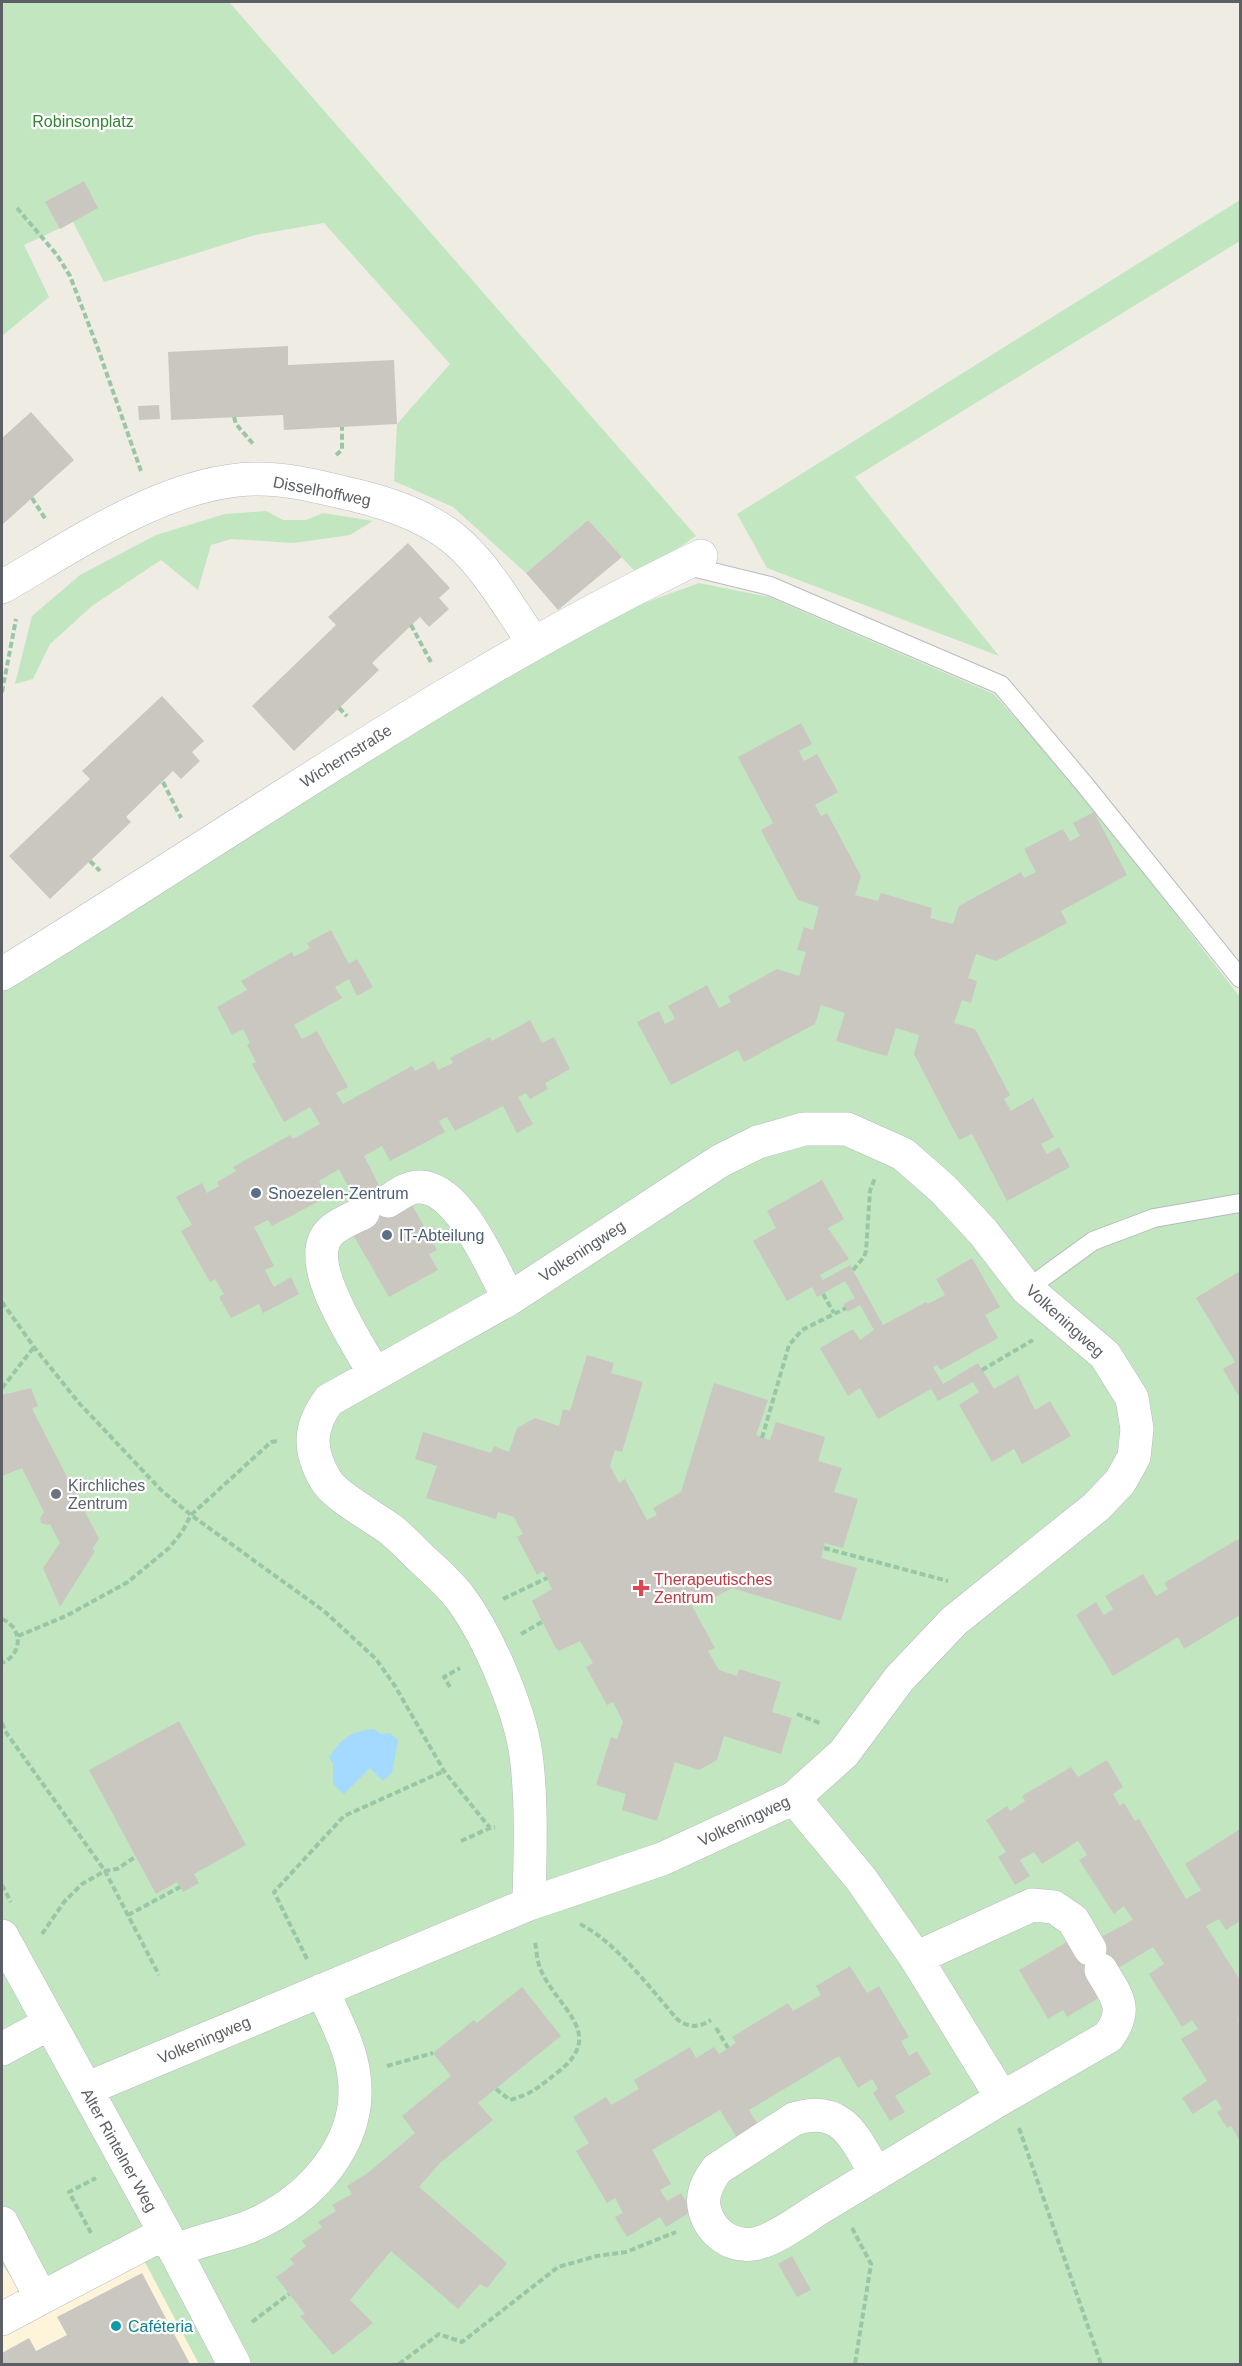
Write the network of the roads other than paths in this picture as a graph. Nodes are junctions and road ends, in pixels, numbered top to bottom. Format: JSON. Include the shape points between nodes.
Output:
{"nodes":[{"id":1,"x":692,"y":560,"type":"joint"},
{"id":2,"x":5,"y":585,"type":"edge"},
{"id":3,"x":534,"y":644,"type":"junction"},
{"id":4,"x":2,"y":974,"type":"edge"},
{"id":5,"x":1240,"y":978,"type":"edge"},
{"id":6,"x":1240,"y":1203,"type":"edge"},
{"id":7,"x":1028,"y":1289,"type":"junction"},
{"id":8,"x":509,"y":1299,"type":"junction"},
{"id":9,"x":374,"y":1373,"type":"junction"},
{"id":10,"x":794,"y":1798,"type":"junction"},
{"id":11,"x":529,"y":1904,"type":"junction"},
{"id":12,"x":2,"y":1936,"type":"edge"},
{"id":13,"x":916,"y":1958,"type":"junction"},
{"id":14,"x":322,"y":1990,"type":"junction"},
{"id":15,"x":50,"y":2023,"type":"junction"},
{"id":16,"x":2,"y":2049,"type":"edge"},
{"id":17,"x":86,"y":2089,"type":"junction"},
{"id":18,"x":1002,"y":2098,"type":"junction"},
{"id":19,"x":876,"y":2174,"type":"junction"},
{"id":20,"x":2,"y":2223,"type":"edge"},
{"id":21,"x":170,"y":2242,"type":"junction"},
{"id":22,"x":41,"y":2298,"type":"junction"},
{"id":23,"x":2,"y":2319,"type":"edge"},
{"id":24,"x":234,"y":2364,"type":"edge"}],
"edges":[{"from":1,"to":3,"type":"street","name":"Wichernstraße"},
{"from":1,"to":5,"type":"lane","via":[[770,586],[1000,685]]},
{"from":2,"to":3,"type":"street","name":"Disselhoffweg","via":[[76,543],[186,491],[256,479],[305,484],[375,500],[437,527],[477,562]]},
{"from":3,"to":4,"type":"street","name":"Wichernstraße","via":[[370,740]]},
{"from":6,"to":7,"type":"lane","via":[[1154,1218],[1093,1241]]},
{"from":7,"to":8,"type":"street","name":"Volkeningweg","via":[[983,1232],[903,1154],[848,1129],[804,1129],[758,1142],[720,1161]]},
{"from":7,"to":10,"type":"street","name":"Volkeningweg","via":[[1105,1355],[1132,1398],[1137,1429],[1134,1457],[1120,1482],[1096,1507],[954,1621],[899,1679],[844,1753]]},
{"from":8,"to":9,"type":"street","name":"Volkeningweg"},
{"from":8,"to":9,"type":"street","via":[[462,1213],[431,1188],[415,1187],[330,1232],[322,1247],[321,1265],[332,1297]]},
{"from":9,"to":11,"type":"street","name":"Volkeningweg","via":[[329,1400],[316,1417],[312,1433],[316,1460],[326,1482],[392,1530],[461,1599],[507,1688],[527,1762]]},
{"from":10,"to":11,"type":"street","name":"Volkeningweg","via":[[662,1859]]},
{"from":10,"to":13,"type":"street","via":[[861,1879]]},
{"from":11,"to":14,"type":"street","name":"Volkeningweg"},
{"from":12,"to":15,"type":"street","name":"Alter Rintelner Weg"},
{"from":13,"to":18,"type":"street"},
{"from":13,"to":18,"type":"street","via":[[1032,1905],[1054,1907],[1073,1920],[1120,2003],[1118,2024],[1108,2037]]},
{"from":14,"to":17,"type":"street","name":"Volkeningweg"},
{"from":14,"to":21,"type":"street","via":[[342,2033],[354,2075],[355,2107],[345,2141],[319,2179],[285,2207],[254,2225],[195,2242]]},
{"from":15,"to":16,"type":"street"},
{"from":15,"to":17,"type":"street","name":"Alter Rintelner Weg"},
{"from":17,"to":21,"type":"street","name":"Alter Rintelner Weg"},
{"from":18,"to":19,"type":"street"},
{"from":19,"to":19,"type":"street","via":[[849,2129],[837,2120],[808,2114],[717,2169],[704,2193],[704,2206],[716,2231],[727,2239],[753,2244],[767,2240]]},
{"from":20,"to":22,"type":"street"},
{"from":21,"to":22,"type":"street","via":[[106,2263]]},
{"from":21,"to":24,"type":"street","name":"Alter Rintelner Weg"},
{"from":22,"to":23,"type":"street"}]}
